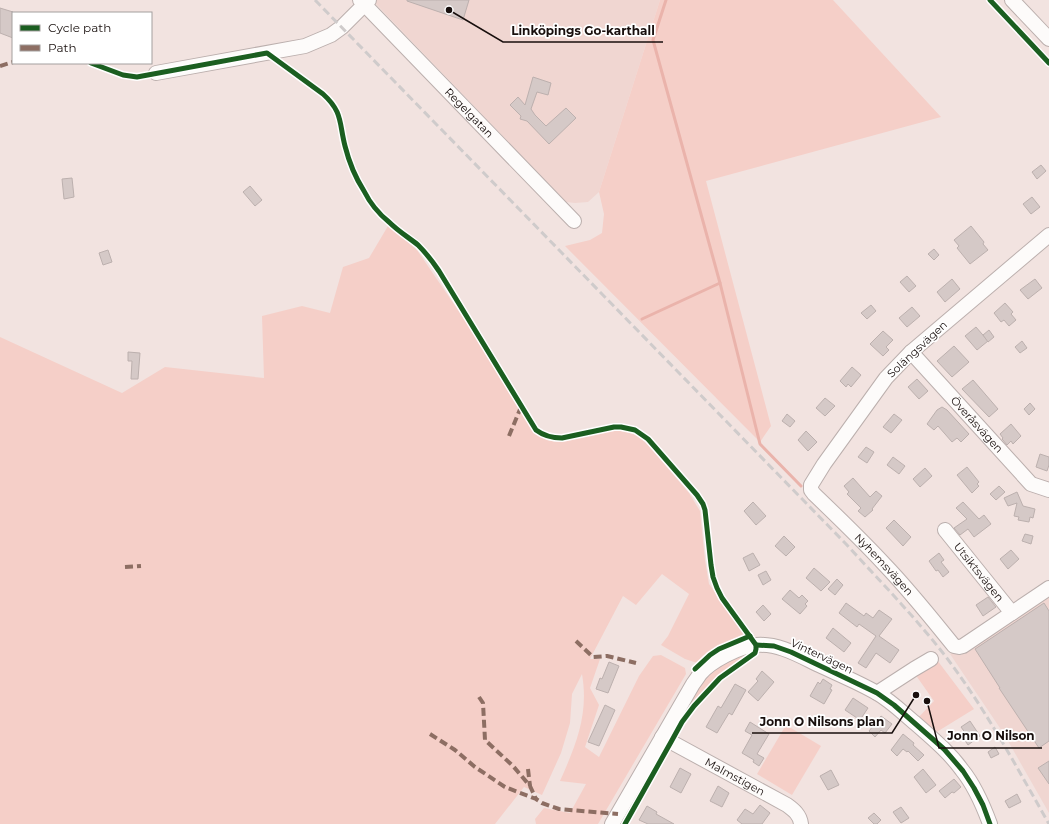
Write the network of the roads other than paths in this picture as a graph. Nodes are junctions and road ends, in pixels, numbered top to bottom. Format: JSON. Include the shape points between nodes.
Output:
{"nodes":[{"id":1,"x":1012,"y":0,"type":"edge"},
{"id":2,"x":364,"y":1,"type":"edge"},
{"id":3,"x":1049,"y":39,"type":"edge"},
{"id":4,"x":156,"y":73,"type":"dead end"},
{"id":5,"x":574,"y":221,"type":"dead end"},
{"id":6,"x":1049,"y":235,"type":"edge"},
{"id":7,"x":910,"y":352,"type":"junction"},
{"id":8,"x":811,"y":485,"type":"joint"},
{"id":9,"x":1049,"y":490,"type":"edge"},
{"id":10,"x":944,"y":530,"type":"dead end"},
{"id":11,"x":1049,"y":588,"type":"edge"},
{"id":12,"x":1012,"y":614,"type":"junction"},
{"id":13,"x":931,"y":659,"type":"dead end"},
{"id":14,"x":877,"y":693,"type":"junction"},
{"id":15,"x":662,"y":737,"type":"junction"},
{"id":16,"x":612,"y":824,"type":"edge"},
{"id":17,"x":801,"y":824,"type":"edge"},
{"id":18,"x":990,"y":824,"type":"edge"}],
"edges":[{"from":1,"to":3,"type":"street"},
{"from":2,"to":4,"type":"street","via":[[332,35],[305,46]]},
{"from":2,"to":5,"type":"street","name":"Regelgatan"},
{"from":6,"to":7,"type":"street","name":"Solängsvägen"},
{"from":7,"to":8,"type":"street","name":"Solängsvägen","via":[[886,378]]},
{"from":7,"to":9,"type":"street","name":"Överåsvägen","via":[[1031,484]]},
{"from":8,"to":12,"type":"street","name":"Nyhemsvägen","via":[[814,494],[855,533],[921,604],[954,646],[963,646]]},
{"from":10,"to":12,"type":"street","name":"Utsiktsvägen"},
{"from":11,"to":12,"type":"street"},
{"from":13,"to":14,"type":"street"},
{"from":14,"to":15,"type":"street","name":"Vintervägen","via":[[791,652],[774,646],[752,646],[728,654],[701,673]]},
{"from":14,"to":18,"type":"street","name":"Vintervägen","via":[[894,705],[952,758],[974,788]]},
{"from":15,"to":16,"type":"street","name":"Vintervägen"},
{"from":15,"to":17,"type":"street","name":"Malmstigen","via":[[792,808]]}]}
